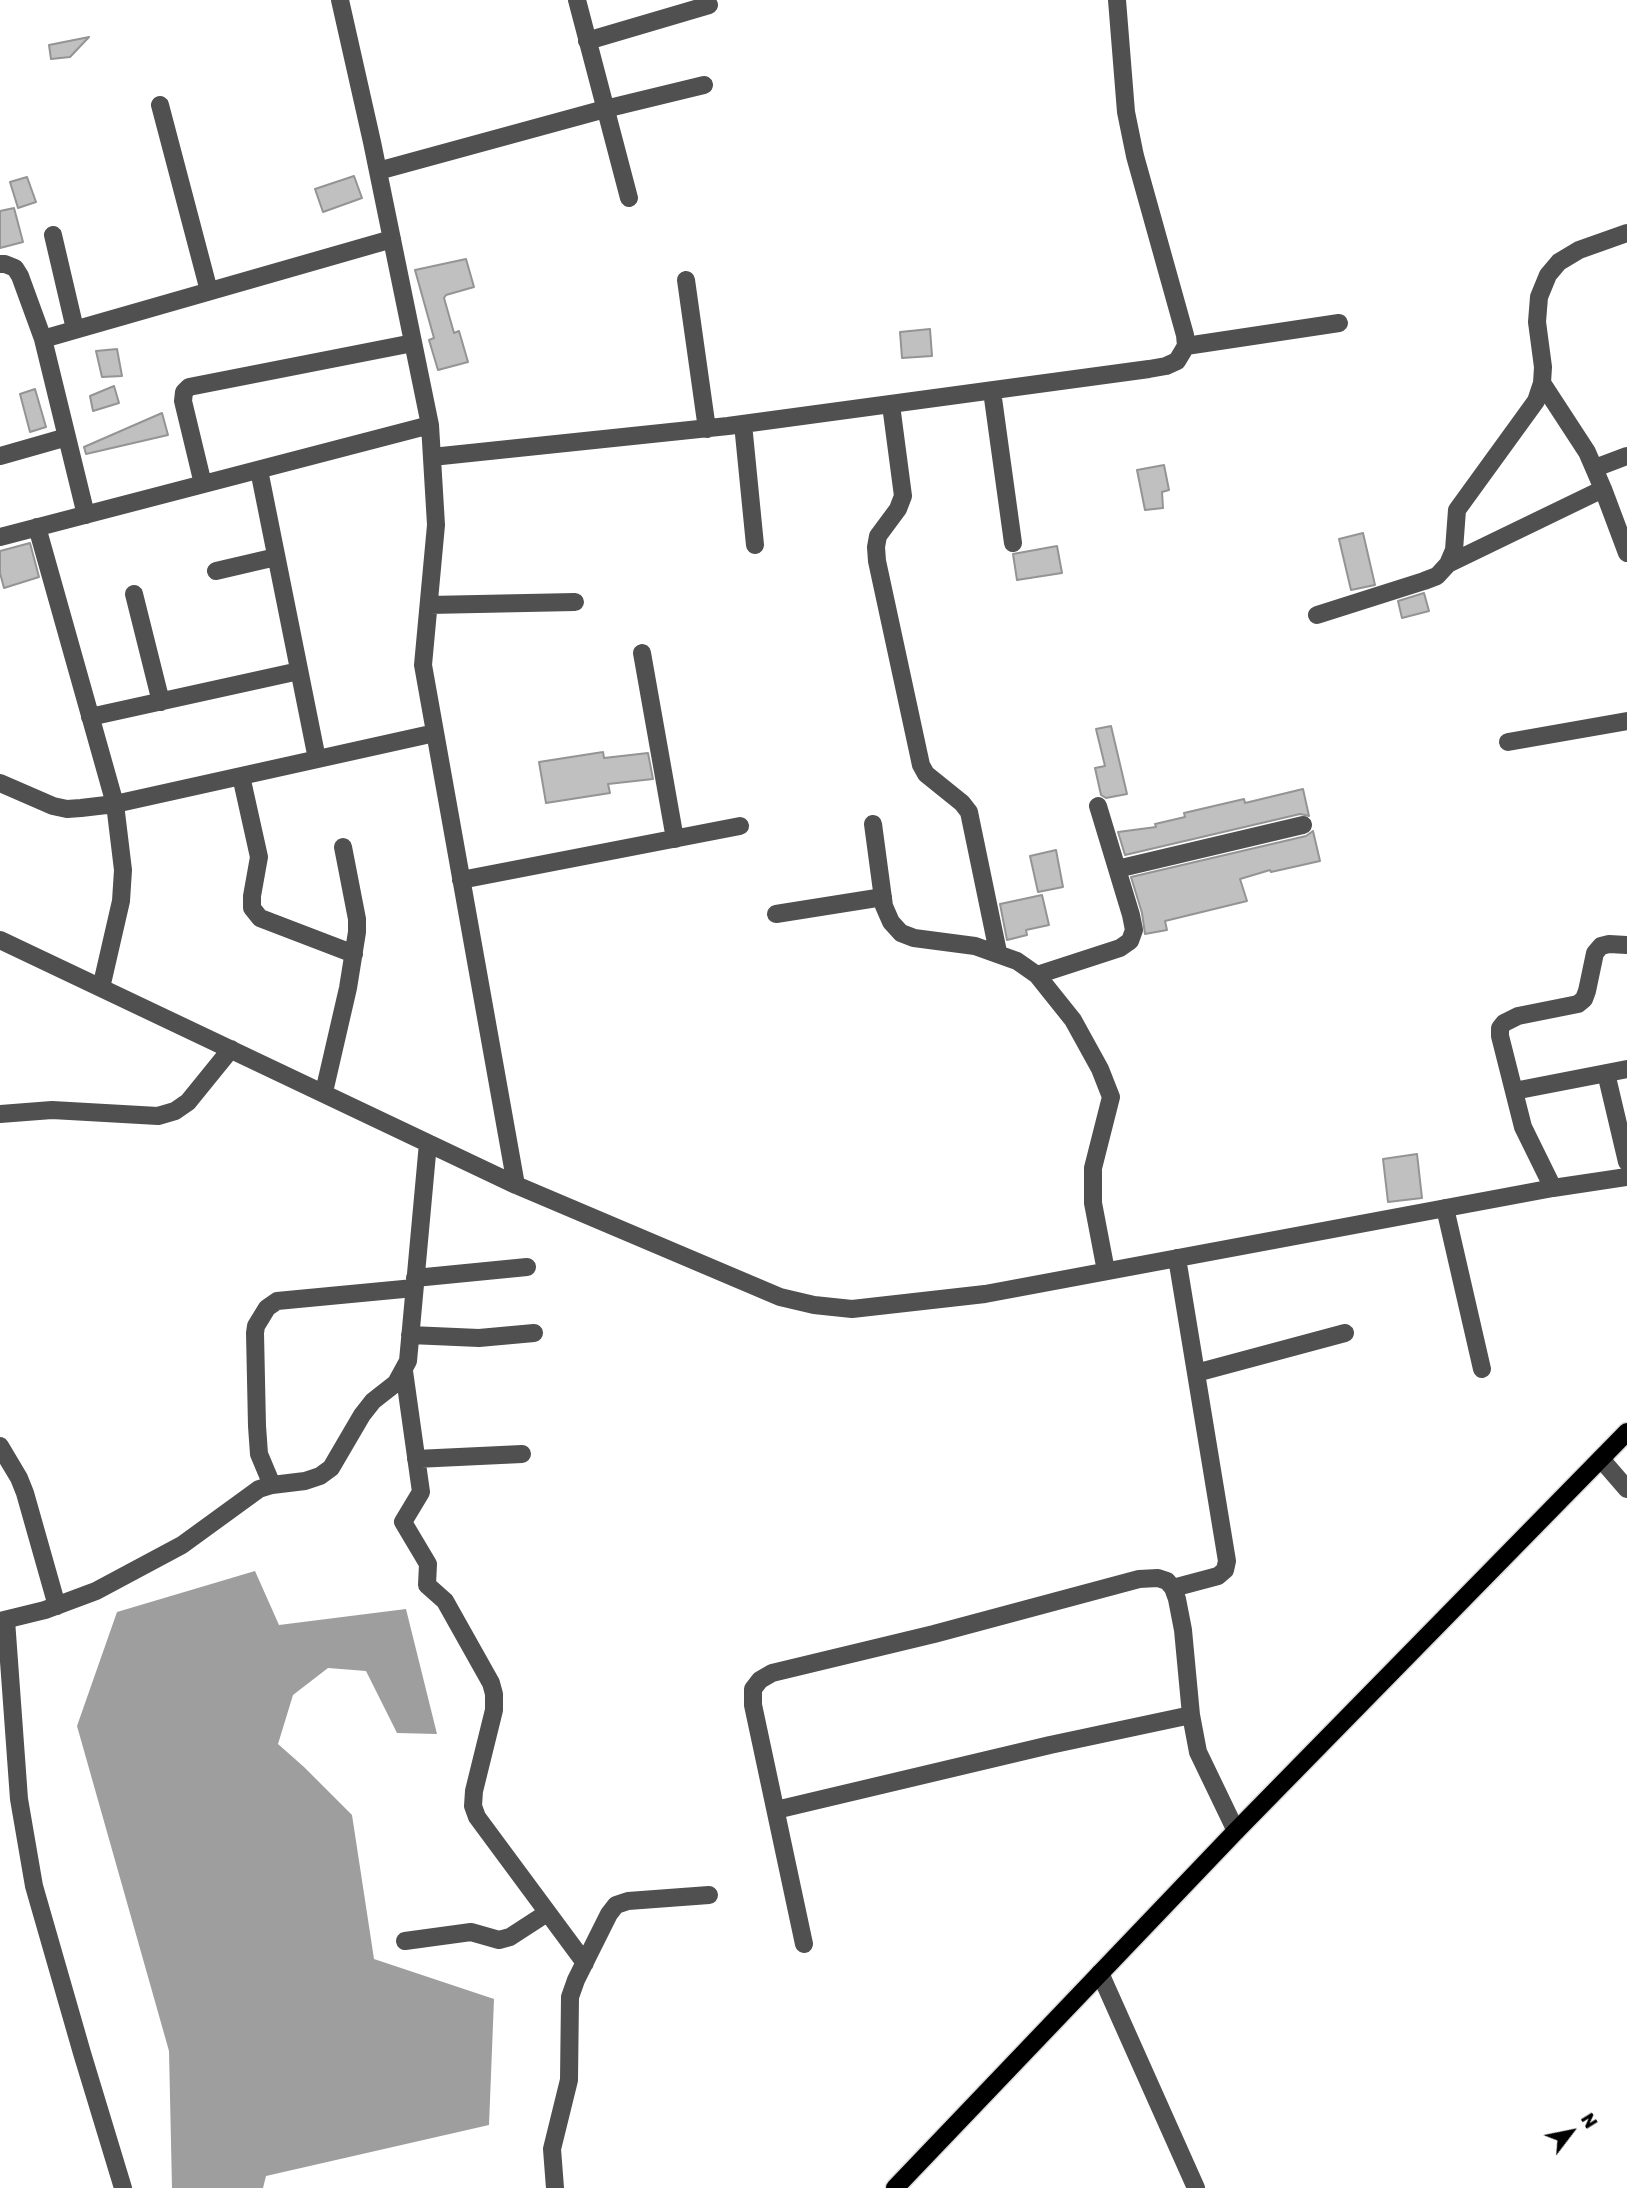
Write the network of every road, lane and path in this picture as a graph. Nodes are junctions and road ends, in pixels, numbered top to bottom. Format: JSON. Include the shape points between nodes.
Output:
{"nodes":[{"id":1,"x":340,"y":0,"type":"edge"},
{"id":2,"x":577,"y":0,"type":"edge"},
{"id":3,"x":1117,"y":0,"type":"edge"},
{"id":4,"x":709,"y":5,"type":"dead end"},
{"id":5,"x":587,"y":41,"type":"junction"},
{"id":6,"x":704,"y":85,"type":"dead end"},
{"id":7,"x":160,"y":105,"type":"dead end"},
{"id":8,"x":605,"y":109,"type":"junction"},
{"id":9,"x":378,"y":171,"type":"junction"},
{"id":10,"x":629,"y":198,"type":"dead end"},
{"id":11,"x":1627,"y":233,"type":"edge"},
{"id":12,"x":54,"y":235,"type":"dead end"},
{"id":13,"x":392,"y":239,"type":"junction"},
{"id":14,"x":0,"y":264,"type":"edge"},
{"id":15,"x":685,"y":280,"type":"dead end"},
{"id":16,"x":209,"y":291,"type":"junction"},
{"id":17,"x":1339,"y":323,"type":"dead end"},
{"id":18,"x":75,"y":329,"type":"junction"},
{"id":19,"x":43,"y":339,"type":"junction"},
{"id":20,"x":413,"y":343,"type":"junction"},
{"id":21,"x":1186,"y":346,"type":"junction"},
{"id":22,"x":1542,"y":383,"type":"junction"},
{"id":23,"x":992,"y":391,"type":"junction"},
{"id":24,"x":891,"y":405,"type":"junction"},
{"id":25,"x":743,"y":424,"type":"junction"},
{"id":26,"x":430,"y":425,"type":"junction"},
{"id":27,"x":707,"y":429,"type":"junction"},
{"id":28,"x":67,"y":437,"type":"junction"},
{"id":29,"x":0,"y":456,"type":"edge"},
{"id":30,"x":1627,"y":456,"type":"edge"},
{"id":31,"x":432,"y":457,"type":"junction"},
{"id":32,"x":1595,"y":468,"type":"junction"},
{"id":33,"x":259,"y":470,"type":"junction"},
{"id":34,"x":203,"y":484,"type":"junction"},
{"id":35,"x":1603,"y":489,"type":"junction"},
{"id":36,"x":86,"y":514,"type":"junction"},
{"id":37,"x":37,"y":527,"type":"junction"},
{"id":38,"x":0,"y":537,"type":"edge"},
{"id":39,"x":1013,"y":544,"type":"dead end"},
{"id":40,"x":755,"y":545,"type":"dead end"},
{"id":41,"x":1627,"y":553,"type":"edge"},
{"id":42,"x":276,"y":557,"type":"junction"},
{"id":43,"x":1448,"y":564,"type":"junction"},
{"id":44,"x":216,"y":571,"type":"dead end"},
{"id":45,"x":134,"y":594,"type":"dead end"},
{"id":46,"x":575,"y":602,"type":"dead end"},
{"id":47,"x":429,"y":605,"type":"junction"},
{"id":48,"x":1317,"y":615,"type":"dead end"},
{"id":49,"x":642,"y":653,"type":"dead end"},
{"id":50,"x":299,"y":671,"type":"junction"},
{"id":51,"x":160,"y":702,"type":"junction"},
{"id":52,"x":90,"y":718,"type":"junction"},
{"id":53,"x":1627,"y":721,"type":"edge"},
{"id":54,"x":435,"y":733,"type":"junction"},
{"id":55,"x":1508,"y":742,"type":"dead end"},
{"id":56,"x":317,"y":759,"type":"junction"},
{"id":57,"x":241,"y":776,"type":"junction"},
{"id":58,"x":0,"y":783,"type":"edge"},
{"id":59,"x":116,"y":804,"type":"junction"},
{"id":60,"x":1098,"y":806,"type":"dead end"},
{"id":61,"x":873,"y":824,"type":"dead end"},
{"id":62,"x":1303,"y":825,"type":"dead end"},
{"id":63,"x":740,"y":826,"type":"dead end"},
{"id":64,"x":675,"y":839,"type":"junction"},
{"id":65,"x":343,"y":847,"type":"dead end"},
{"id":66,"x":1117,"y":869,"type":"junction"},
{"id":67,"x":461,"y":880,"type":"junction"},
{"id":68,"x":883,"y":897,"type":"junction"},
{"id":69,"x":776,"y":914,"type":"dead end"},
{"id":70,"x":0,"y":940,"type":"edge"},
{"id":71,"x":1627,"y":945,"type":"edge"},
{"id":72,"x":998,"y":952,"type":"junction"},
{"id":73,"x":355,"y":954,"type":"junction"},
{"id":74,"x":1037,"y":975,"type":"junction"},
{"id":75,"x":101,"y":988,"type":"junction"},
{"id":76,"x":231,"y":1049,"type":"junction"},
{"id":77,"x":1627,"y":1069,"type":"edge"},
{"id":78,"x":1606,"y":1073,"type":"junction"},
{"id":79,"x":1514,"y":1091,"type":"junction"},
{"id":80,"x":324,"y":1092,"type":"junction"},
{"id":81,"x":0,"y":1114,"type":"edge"},
{"id":82,"x":428,"y":1143,"type":"junction"},
{"id":83,"x":1627,"y":1161,"type":"edge"},
{"id":84,"x":1627,"y":1177,"type":"edge"},
{"id":85,"x":516,"y":1185,"type":"junction"},
{"id":86,"x":1553,"y":1188,"type":"junction"},
{"id":87,"x":1445,"y":1208,"type":"junction"},
{"id":88,"x":1177,"y":1258,"type":"junction"},
{"id":89,"x":527,"y":1267,"type":"dead end"},
{"id":90,"x":1106,"y":1271,"type":"junction"},
{"id":91,"x":415,"y":1283,"type":"junction"},
{"id":92,"x":534,"y":1333,"type":"dead end"},
{"id":93,"x":1345,"y":1333,"type":"dead end"},
{"id":94,"x":410,"y":1335,"type":"junction"},
{"id":95,"x":1482,"y":1368,"type":"dead end"},
{"id":96,"x":404,"y":1371,"type":"junction"},
{"id":97,"x":1196,"y":1373,"type":"junction"},
{"id":98,"x":1627,"y":1432,"type":"edge"},
{"id":99,"x":0,"y":1446,"type":"edge"},
{"id":100,"x":522,"y":1454,"type":"dead end"},
{"id":101,"x":416,"y":1459,"type":"junction"},
{"id":102,"x":1601,"y":1459,"type":"junction"},
{"id":103,"x":272,"y":1485,"type":"junction"},
{"id":104,"x":1627,"y":1489,"type":"edge"},
{"id":105,"x":1173,"y":1588,"type":"junction"},
{"id":106,"x":57,"y":1606,"type":"junction"},
{"id":107,"x":3,"y":1620,"type":"edge"},
{"id":108,"x":1191,"y":1715,"type":"junction"},
{"id":109,"x":776,"y":1810,"type":"junction"},
{"id":110,"x":1236,"y":1831,"type":"junction"},
{"id":111,"x":709,"y":1895,"type":"dead end"},
{"id":112,"x":547,"y":1913,"type":"junction"},
{"id":113,"x":405,"y":1941,"type":"dead end"},
{"id":114,"x":804,"y":1944,"type":"dead end"},
{"id":115,"x":585,"y":1963,"type":"junction"},
{"id":116,"x":1100,"y":1973,"type":"junction"},
{"id":117,"x":123,"y":2188,"type":"edge"},
{"id":118,"x":555,"y":2188,"type":"edge"},
{"id":119,"x":895,"y":2188,"type":"edge"},
{"id":120,"x":1196,"y":2188,"type":"edge"}],
"edges":[{"from":1,"to":9,"type":"street"},
{"from":2,"to":5,"type":"street"},
{"from":3,"to":21,"type":"street","via":[[1126,112]]},
{"from":4,"to":5,"type":"street"},
{"from":5,"to":8,"type":"street"},
{"from":6,"to":8,"type":"street"},
{"from":7,"to":16,"type":"street"},
{"from":8,"to":9,"type":"street"},
{"from":8,"to":10,"type":"street"},
{"from":9,"to":13,"type":"street"},
{"from":11,"to":22,"type":"street","via":[[1579,250],[1548,275],[1539,297],[1537,322]]},
{"from":12,"to":18,"type":"street"},
{"from":13,"to":16,"type":"street"},
{"from":13,"to":20,"type":"street"},
{"from":14,"to":19,"type":"street","via":[[15,268],[20,276]]},
{"from":15,"to":27,"type":"street"},
{"from":16,"to":18,"type":"street"},
{"from":17,"to":21,"type":"street"},
{"from":18,"to":19,"type":"street"},
{"from":19,"to":28,"type":"street"},
{"from":20,"to":26,"type":"street"},
{"from":20,"to":34,"type":"street","via":[[190,387],[183,401]]},
{"from":21,"to":23,"type":"street","via":[[1177,360],[1166,366]]},
{"from":22,"to":32,"type":"street"},
{"from":22,"to":43,"type":"street","via":[[1536,401],[1458,510]]},
{"from":23,"to":24,"type":"street"},
{"from":23,"to":39,"type":"street"},
{"from":24,"to":25,"type":"street"},
{"from":24,"to":72,"type":"street","via":[[902,496],[878,536],[877,561],[921,765],[969,812]]},
{"from":25,"to":27,"type":"street"},
{"from":25,"to":40,"type":"street"},
{"from":26,"to":31,"type":"street"},
{"from":26,"to":33,"type":"street"},
{"from":27,"to":31,"type":"street"},
{"from":28,"to":29,"type":"street"},
{"from":28,"to":36,"type":"street"},
{"from":30,"to":32,"type":"street"},
{"from":31,"to":47,"type":"street","via":[[436,525]]},
{"from":32,"to":35,"type":"street"},
{"from":33,"to":34,"type":"street"},
{"from":33,"to":42,"type":"street"},
{"from":34,"to":36,"type":"street"},
{"from":35,"to":41,"type":"street"},
{"from":35,"to":43,"type":"street"},
{"from":36,"to":37,"type":"street"},
{"from":37,"to":38,"type":"street"},
{"from":37,"to":52,"type":"street"},
{"from":42,"to":44,"type":"street"},
{"from":42,"to":50,"type":"street"},
{"from":43,"to":48,"type":"street","via":[[1437,576]]},
{"from":45,"to":51,"type":"street"},
{"from":46,"to":47,"type":"street"},
{"from":47,"to":54,"type":"street","via":[[423,665]]},
{"from":49,"to":64,"type":"street"},
{"from":50,"to":51,"type":"street"},
{"from":50,"to":56,"type":"street"},
{"from":51,"to":52,"type":"street"},
{"from":52,"to":59,"type":"street"},
{"from":53,"to":55,"type":"street"},
{"from":54,"to":56,"type":"street"},
{"from":54,"to":67,"type":"street"},
{"from":56,"to":57,"type":"street"},
{"from":57,"to":59,"type":"street"},
{"from":57,"to":73,"type":"street","via":[[259,856],[252,908],[260,918]]},
{"from":58,"to":59,"type":"street","via":[[66,809]]},
{"from":59,"to":75,"type":"street","via":[[121,901]]},
{"from":60,"to":66,"type":"street"},
{"from":61,"to":68,"type":"street"},
{"from":62,"to":66,"type":"street"},
{"from":63,"to":64,"type":"street"},
{"from":64,"to":67,"type":"street"},
{"from":65,"to":73,"type":"street","via":[[357,919]]},
{"from":66,"to":74,"type":"street","via":[[1134,930],[1130,941]]},
{"from":67,"to":85,"type":"street"},
{"from":68,"to":69,"type":"street"},
{"from":68,"to":72,"type":"street","via":[[891,922],[901,933]]},
{"from":70,"to":75,"type":"street"},
{"from":71,"to":79,"type":"street","via":[[1609,944],[1595,953],[1587,991],[1578,1004],[1518,1016],[1500,1028]]},
{"from":72,"to":74,"type":"street"},
{"from":73,"to":80,"type":"street"},
{"from":74,"to":90,"type":"street","via":[[1073,1020],[1111,1097],[1092,1184]]},
{"from":75,"to":76,"type":"street"},
{"from":76,"to":80,"type":"street"},
{"from":76,"to":81,"type":"street","via":[[188,1102],[158,1116],[52,1110]]},
{"from":77,"to":78,"type":"street"},
{"from":78,"to":79,"type":"street"},
{"from":78,"to":83,"type":"street"},
{"from":79,"to":86,"type":"street","via":[[1523,1127]]},
{"from":80,"to":82,"type":"street"},
{"from":82,"to":85,"type":"street"},
{"from":82,"to":91,"type":"street"},
{"from":84,"to":86,"type":"street"},
{"from":85,"to":90,"type":"street","via":[[780,1297],[814,1305],[852,1309],[892,1305],[985,1294]]},
{"from":86,"to":87,"type":"street"},
{"from":87,"to":88,"type":"street"},
{"from":87,"to":95,"type":"street"},
{"from":88,"to":90,"type":"street"},
{"from":88,"to":97,"type":"street"},
{"from":89,"to":91,"type":"street"},
{"from":91,"to":94,"type":"street"},
{"from":91,"to":103,"type":"street","via":[[277,1301],[267,1308],[255,1334],[257,1426],[259,1454]]},
{"from":92,"to":94,"type":"street","via":[[487,1338]]},
{"from":93,"to":97,"type":"street"},
{"from":94,"to":96,"type":"street"},
{"from":96,"to":101,"type":"street"},
{"from":96,"to":103,"type":"street","via":[[362,1415],[331,1468],[305,1481]]},
{"from":97,"to":105,"type":"street","via":[[1227,1560],[1219,1576]]},
{"from":98,"to":102,"type":"main road"},
{"from":99,"to":106,"type":"street","via":[[25,1493]]},
{"from":100,"to":101,"type":"street"},
{"from":101,"to":112,"type":"street","via":[[421,1492],[403,1522],[428,1564],[427,1585],[445,1601],[494,1695],[473,1806]]},
{"from":102,"to":104,"type":"street"},
{"from":102,"to":110,"type":"main road"},
{"from":103,"to":106,"type":"street","via":[[259,1489],[182,1545],[96,1591]]},
{"from":105,"to":108,"type":"street"},
{"from":105,"to":109,"type":"street","via":[[1158,1577],[1139,1579],[772,1673],[753,1689],[753,1705]]},
{"from":106,"to":107,"type":"street"},
{"from":107,"to":117,"type":"street","via":[[19,1799],[34,1886]]},
{"from":108,"to":109,"type":"street"},
{"from":108,"to":110,"type":"street","via":[[1198,1752]]},
{"from":109,"to":114,"type":"street"},
{"from":110,"to":116,"type":"main road"},
{"from":111,"to":115,"type":"street","via":[[616,1905]]},
{"from":112,"to":113,"type":"street","via":[[499,1940],[471,1932]]},
{"from":112,"to":115,"type":"street"},
{"from":115,"to":118,"type":"street","via":[[570,1997],[569,2080],[552,2149]]},
{"from":116,"to":119,"type":"main road"},
{"from":116,"to":120,"type":"street"}]}
